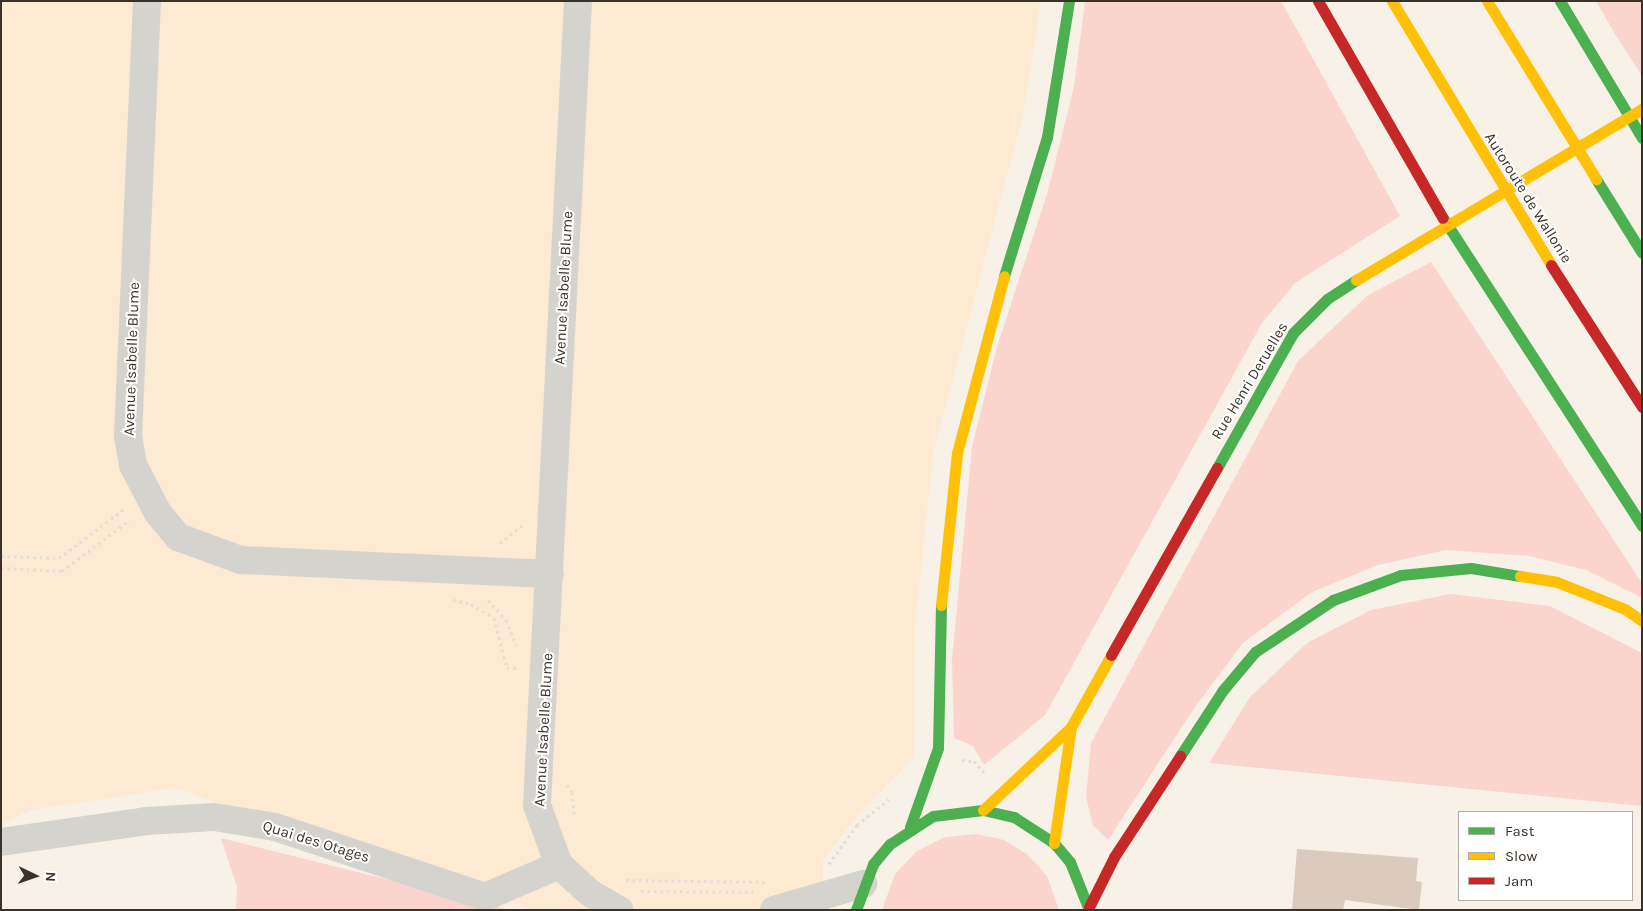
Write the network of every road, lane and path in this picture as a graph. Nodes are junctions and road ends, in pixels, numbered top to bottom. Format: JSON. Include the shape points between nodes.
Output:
{"nodes":[{"id":1,"x":147,"y":1,"type":"edge"},
{"id":2,"x":578,"y":1,"type":"edge"},
{"id":3,"x":1069,"y":1,"type":"edge"},
{"id":4,"x":1318,"y":1,"type":"edge"},
{"id":5,"x":1392,"y":1,"type":"edge"},
{"id":6,"x":1486,"y":1,"type":"edge"},
{"id":7,"x":1560,"y":1,"type":"edge"},
{"id":8,"x":1642,"y":109,"type":"edge"},
{"id":9,"x":1642,"y":138,"type":"edge"},
{"id":10,"x":1642,"y":253,"type":"edge"},
{"id":11,"x":1642,"y":407,"type":"edge"},
{"id":12,"x":124,"y":501,"type":"dead end"},
{"id":13,"x":126,"y":507,"type":"junction"},
{"id":14,"x":1642,"y":526,"type":"edge"},
{"id":15,"x":1,"y":556,"type":"edge"},
{"id":16,"x":1,"y":568,"type":"edge"},
{"id":17,"x":550,"y":574,"type":"junction"},
{"id":18,"x":485,"y":598,"type":"dead end"},
{"id":19,"x":449,"y":599,"type":"dead end"},
{"id":20,"x":1642,"y":621,"type":"edge"},
{"id":21,"x":518,"y":650,"type":"dead end"},
{"id":22,"x":518,"y":659,"type":"dead end"},
{"id":23,"x":518,"y":668,"type":"junction"},
{"id":24,"x":547,"y":668,"type":"junction"},
{"id":25,"x":518,"y":678,"type":"dead end"},
{"id":26,"x":1071,"y":727,"type":"junction"},
{"id":27,"x":564,"y":781,"type":"dead end"},
{"id":28,"x":984,"y":810,"type":"junction"},
{"id":29,"x":910,"y":827,"type":"junction"},
{"id":30,"x":574,"y":828,"type":"dead end"},
{"id":31,"x":1,"y":842,"type":"edge"},
{"id":32,"x":1054,"y":843,"type":"junction"},
{"id":33,"x":560,"y":865,"type":"junction"},
{"id":34,"x":618,"y":876,"type":"dead end"},
{"id":35,"x":770,"y":882,"type":"dead end"},
{"id":36,"x":863,"y":884,"type":"junction"},
{"id":37,"x":771,"y":899,"type":"edge"},
{"id":38,"x":626,"y":900,"type":"edge"},
{"id":39,"x":1089,"y":908,"type":"edge"},
{"id":40,"x":856,"y":910,"type":"edge"}],
"edges":[{"from":1,"to":17,"type":"street","name":"Avenue Isabelle Blume","via":[[128,436],[133,465],[158,513],[178,537],[241,560]]},
{"from":2,"to":17,"type":"street","name":"Avenue Isabelle Blume"},
{"from":3,"to":29,"type":"main road","via":[[1047,137],[982,346],[957,452],[941,587],[938,748]]},
{"from":4,"to":14,"type":"main road","via":[[1460,247]]},
{"from":5,"to":11,"type":"main road","name":"Autoroute de Wallonie","via":[[1515,208]]},
{"from":6,"to":10,"type":"main road"},
{"from":7,"to":9,"type":"main road"},
{"from":8,"to":26,"type":"main road","name":"Rue Henri Deruelles","via":[[1373,269],[1327,299],[1292,333]]},
{"from":12,"to":13,"type":"path"},
{"from":13,"to":15,"type":"path","via":[[59,558]]},
{"from":13,"to":16,"type":"path","via":[[135,517],[62,570]]},
{"from":17,"to":24,"type":"street","name":"Avenue Isabelle Blume"},
{"from":18,"to":21,"type":"path","via":[[506,620]]},
{"from":19,"to":23,"type":"path","via":[[470,604],[494,618],[507,668]]},
{"from":20,"to":39,"type":"main road","via":[[1557,582],[1471,568],[1401,574],[1334,600],[1255,652],[1223,690],[1114,857]]},
{"from":22,"to":23,"type":"path"},
{"from":23,"to":24,"type":"path"},
{"from":23,"to":25,"type":"path"},
{"from":24,"to":33,"type":"street","name":"Avenue Isabelle Blume","via":[[537,805]]},
{"from":26,"to":28,"type":"main road","name":"Rue Henri Deruelles"},
{"from":26,"to":32,"type":"main road","name":"Rue Henri Deruelles"},
{"from":27,"to":30,"type":"path","via":[[572,792]]},
{"from":28,"to":29,"type":"main road","via":[[933,816]]},
{"from":28,"to":32,"type":"main road","via":[[1014,817]]},
{"from":29,"to":36,"type":"main road","via":[[890,844]]},
{"from":31,"to":33,"type":"street","name":"Quai des Otages","via":[[146,822],[214,817],[275,827],[485,897]]},
{"from":32,"to":39,"type":"main road","via":[[1070,862]]},
{"from":33,"to":38,"type":"street","name":"Avenue Isabelle Blume","via":[[590,893]]},
{"from":34,"to":35,"type":"path","via":[[658,882]]},
{"from":36,"to":37,"type":"street"},
{"from":36,"to":40,"type":"main road"},
{"from":37,"to":38,"type":"path","via":[[750,892]]}]}
